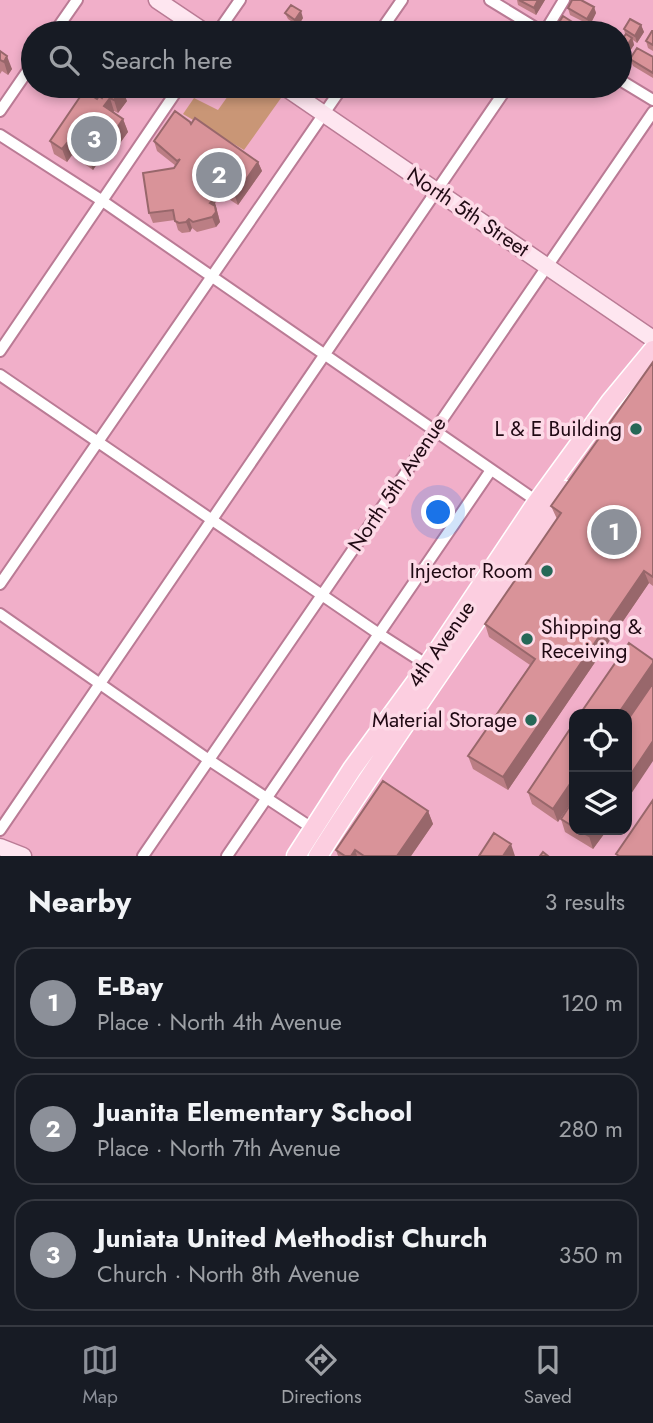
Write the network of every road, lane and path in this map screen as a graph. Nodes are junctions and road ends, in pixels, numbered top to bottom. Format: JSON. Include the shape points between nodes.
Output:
{"nodes":[{"id":1,"x":77,"y":0,"type":"edge"},
{"id":2,"x":157,"y":0,"type":"edge"},
{"id":3,"x":240,"y":0,"type":"edge"},
{"id":4,"x":402,"y":0,"type":"edge"},
{"id":5,"x":490,"y":0,"type":"edge"},
{"id":6,"x":565,"y":0,"type":"edge"},
{"id":7,"x":62,"y":21,"type":"edge"},
{"id":8,"x":188,"y":21,"type":"edge"},
{"id":9,"x":225,"y":21,"type":"edge"},
{"id":10,"x":387,"y":21,"type":"edge"},
{"id":11,"x":524,"y":21,"type":"edge"},
{"id":12,"x":552,"y":21,"type":"edge"},
{"id":13,"x":21,"y":80,"type":"edge"},
{"id":14,"x":632,"y":87,"type":"edge"},
{"id":15,"x":172,"y":98,"type":"edge"},
{"id":16,"x":301,"y":98,"type":"edge"},
{"id":17,"x":335,"y":98,"type":"edge"},
{"id":18,"x":500,"y":98,"type":"edge"},
{"id":19,"x":653,"y":100,"type":"edge"},
{"id":20,"x":0,"y":111,"type":"edge"},
{"id":21,"x":653,"y":112,"type":"edge"},
{"id":22,"x":324,"y":114,"type":"junction"},
{"id":23,"x":0,"y":135,"type":"edge"},
{"id":24,"x":436,"y":191,"type":"junction"},
{"id":25,"x":101,"y":201,"type":"junction"},
{"id":26,"x":547,"y":267,"type":"junction"},
{"id":27,"x":212,"y":278,"type":"junction"},
{"id":28,"x":653,"y":339,"type":"edge"},
{"id":29,"x":0,"y":351,"type":"edge"},
{"id":30,"x":653,"y":352,"type":"edge"},
{"id":31,"x":324,"y":356,"type":"junction"},
{"id":32,"x":0,"y":375,"type":"edge"},
{"id":33,"x":433,"y":430,"type":"junction"},
{"id":34,"x":98,"y":442,"type":"junction"},
{"id":35,"x":491,"y":470,"type":"junction"},
{"id":36,"x":544,"y":506,"type":"junction"},
{"id":37,"x":213,"y":520,"type":"junction"},
{"id":38,"x":0,"y":584,"type":"edge"},
{"id":39,"x":322,"y":595,"type":"junction"},
{"id":40,"x":0,"y":614,"type":"edge"},
{"id":41,"x":379,"y":634,"type":"junction"},
{"id":42,"x":434,"y":669,"type":"junction"},
{"id":43,"x":100,"y":684,"type":"junction"},
{"id":44,"x":209,"y":760,"type":"junction"},
{"id":45,"x":266,"y":798,"type":"junction"},
{"id":46,"x":313,"y":829,"type":"junction"},
{"id":47,"x":0,"y":830,"type":"edge"},
{"id":48,"x":329,"y":840,"type":"junction"},
{"id":49,"x":0,"y":847,"type":"edge"},
{"id":50,"x":23,"y":856,"type":"edge"},
{"id":51,"x":142,"y":856,"type":"edge"},
{"id":52,"x":227,"y":856,"type":"edge"},
{"id":53,"x":296,"y":856,"type":"edge"},
{"id":54,"x":318,"y":856,"type":"edge"}],
"edges":[{"from":1,"to":7,"type":"street"},
{"from":2,"to":8,"type":"street"},
{"from":3,"to":9,"type":"street"},
{"from":4,"to":10,"type":"street"},
{"from":5,"to":11,"type":"street"},
{"from":6,"to":12,"type":"street"},
{"from":13,"to":20,"type":"street"},
{"from":14,"to":19,"type":"street"},
{"from":15,"to":25,"type":"street"},
{"from":16,"to":22,"type":"street","name":"North 5th Street"},
{"from":17,"to":22,"type":"street"},
{"from":18,"to":24,"type":"street"},
{"from":21,"to":26,"type":"street","name":"North 5th Avenue"},
{"from":22,"to":24,"type":"street","name":"North 5th Street"},
{"from":22,"to":27,"type":"street"},
{"from":23,"to":25,"type":"street"},
{"from":24,"to":26,"type":"street","name":"North 5th Street"},
{"from":24,"to":31,"type":"street"},
{"from":25,"to":27,"type":"street"},
{"from":25,"to":29,"type":"street"},
{"from":26,"to":28,"type":"street","name":"North 5th Street"},
{"from":26,"to":33,"type":"street","name":"North 5th Avenue"},
{"from":27,"to":31,"type":"street"},
{"from":27,"to":34,"type":"street"},
{"from":30,"to":36,"type":"main road","name":"4th Avenue","via":[[587,433]]},
{"from":31,"to":33,"type":"street"},
{"from":31,"to":37,"type":"street"},
{"from":32,"to":34,"type":"street"},
{"from":33,"to":35,"type":"street"},
{"from":33,"to":39,"type":"street","name":"North 5th Avenue"},
{"from":34,"to":37,"type":"street"},
{"from":34,"to":38,"type":"street"},
{"from":35,"to":36,"type":"street"},
{"from":35,"to":41,"type":"street"},
{"from":36,"to":42,"type":"main road","name":"4th Avenue"},
{"from":37,"to":39,"type":"street"},
{"from":37,"to":43,"type":"street"},
{"from":39,"to":41,"type":"street"},
{"from":39,"to":44,"type":"street","name":"North 5th Avenue"},
{"from":40,"to":43,"type":"street"},
{"from":41,"to":42,"type":"street"},
{"from":41,"to":45,"type":"street"},
{"from":42,"to":46,"type":"main road","name":"4th Avenue","via":[[352,769]]},
{"from":42,"to":48,"type":"main road","name":"4th Avenue"},
{"from":43,"to":44,"type":"street"},
{"from":43,"to":47,"type":"street"},
{"from":44,"to":45,"type":"street"},
{"from":44,"to":51,"type":"street","name":"North 5th Avenue"},
{"from":45,"to":46,"type":"street"},
{"from":45,"to":52,"type":"street"},
{"from":46,"to":48,"type":"street"},
{"from":46,"to":53,"type":"main road","name":"4th Avenue"},
{"from":48,"to":54,"type":"main road","name":"4th Avenue"},
{"from":49,"to":50,"type":"street"}]}
